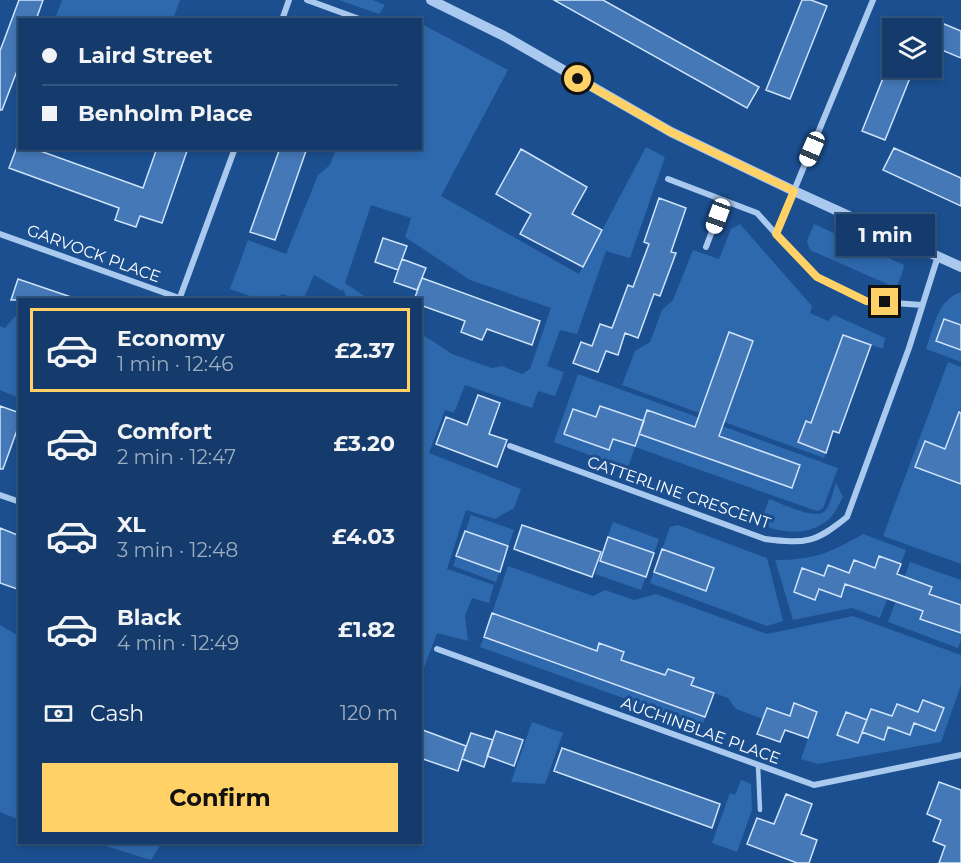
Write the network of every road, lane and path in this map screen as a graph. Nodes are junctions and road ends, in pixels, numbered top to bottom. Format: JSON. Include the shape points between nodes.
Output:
{"nodes":[{"id":1,"x":289,"y":0,"type":"edge"},
{"id":2,"x":307,"y":0,"type":"edge"},
{"id":3,"x":430,"y":0,"type":"edge"},
{"id":4,"x":873,"y":0,"type":"edge"},
{"id":5,"x":283,"y":18,"type":"edge"},
{"id":6,"x":356,"y":18,"type":"edge"},
{"id":7,"x":234,"y":150,"type":"edge"},
{"id":8,"x":668,"y":179,"type":"dead end"},
{"id":9,"x":794,"y":191,"type":"junction"},
{"id":10,"x":724,"y":200,"type":"junction"},
{"id":11,"x":0,"y":234,"type":"edge"},
{"id":12,"x":776,"y":234,"type":"junction"},
{"id":13,"x":706,"y":247,"type":"dead end"},
{"id":14,"x":938,"y":256,"type":"junction"},
{"id":15,"x":961,"y":267,"type":"edge"},
{"id":16,"x":176,"y":298,"type":"edge"},
{"id":17,"x":179,"y":298,"type":"edge"},
{"id":18,"x":922,"y":305,"type":"junction"},
{"id":19,"x":510,"y":446,"type":"dead end"},
{"id":20,"x":0,"y":495,"type":"edge"},
{"id":21,"x":18,"y":501,"type":"edge"},
{"id":22,"x":437,"y":650,"type":"dead end"},
{"id":23,"x":961,"y":754,"type":"edge"},
{"id":24,"x":758,"y":765,"type":"junction"},
{"id":25,"x":760,"y":810,"type":"dead end"}],
"edges":[{"from":1,"to":5,"type":"street"},
{"from":2,"to":6,"type":"street"},
{"from":3,"to":9,"type":"street","via":[[504,36],[671,132]]},
{"from":4,"to":9,"type":"street"},
{"from":7,"to":17,"type":"street"},
{"from":8,"to":10,"type":"street"},
{"from":9,"to":12,"type":"street"},
{"from":9,"to":14,"type":"street"},
{"from":10,"to":12,"type":"street","via":[[757,213]]},
{"from":10,"to":13,"type":"street"},
{"from":11,"to":16,"type":"street","name":"GARVOCK PLACE"},
{"from":12,"to":18,"type":"street","via":[[817,277],[866,301]]},
{"from":14,"to":15,"type":"street"},
{"from":14,"to":18,"type":"street","name":"CATTERLINE CRESCENT"},
{"from":18,"to":19,"type":"street","name":"CATTERLINE CRESCENT","via":[[847,517],[824,535],[796,543],[765,539]]},
{"from":20,"to":21,"type":"street"},
{"from":22,"to":24,"type":"street","name":"AUCHINBLAE PLACE"},
{"from":23,"to":24,"type":"street","name":"AUCHINBLAE PLACE","via":[[814,785]]},
{"from":24,"to":25,"type":"lane"}]}
